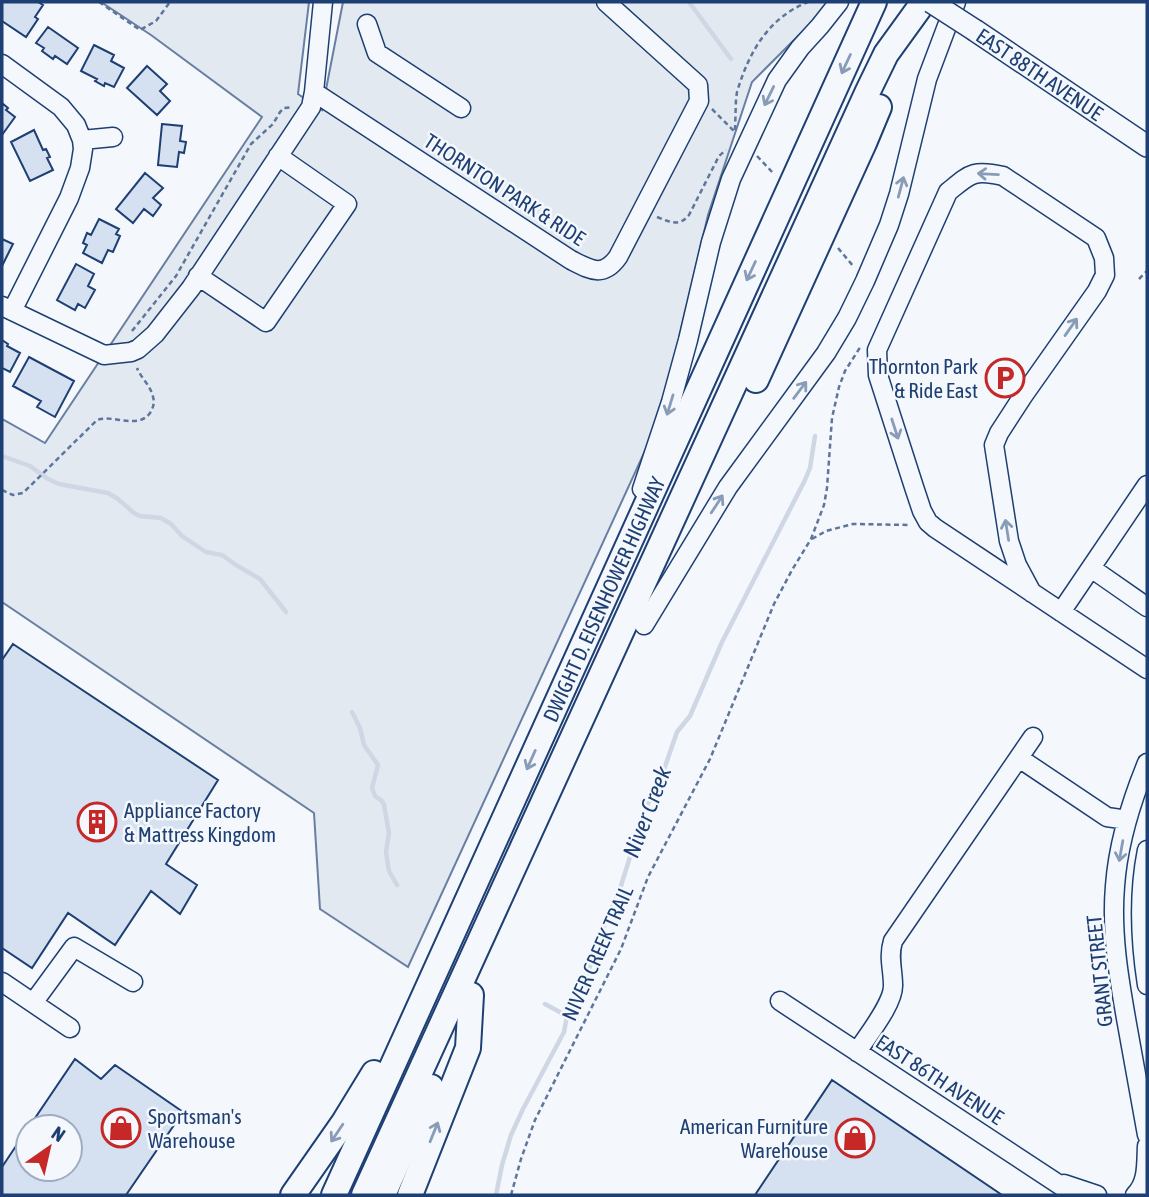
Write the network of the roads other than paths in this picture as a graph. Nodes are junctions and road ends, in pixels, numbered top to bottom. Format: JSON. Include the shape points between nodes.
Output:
{"nodes":[{"id":1,"x":323,"y":2,"type":"edge"},
{"id":2,"x":606,"y":2,"type":"edge"},
{"id":3,"x":839,"y":2,"type":"edge"},
{"id":4,"x":874,"y":2,"type":"edge"},
{"id":5,"x":956,"y":2,"type":"edge"},
{"id":6,"x":924,"y":4,"type":"edge"},
{"id":7,"x":367,"y":23,"type":"dead end"},
{"id":8,"x":2,"y":64,"type":"edge"},
{"id":9,"x":314,"y":92,"type":"junction"},
{"id":10,"x":461,"y":108,"type":"dead end"},
{"id":11,"x":113,"y":137,"type":"dead end"},
{"id":12,"x":82,"y":140,"type":"junction"},
{"id":13,"x":1147,"y":146,"type":"edge"},
{"id":14,"x":278,"y":156,"type":"junction"},
{"id":15,"x":198,"y":276,"type":"junction"},
{"id":16,"x":7,"y":308,"type":"edge"},
{"id":17,"x":1147,"y":485,"type":"edge"},
{"id":18,"x":1091,"y":568,"type":"junction"},
{"id":19,"x":1032,"y":593,"type":"junction"},
{"id":20,"x":1147,"y":607,"type":"edge"},
{"id":21,"x":599,"y":609,"type":"junction"},
{"id":22,"x":1061,"y":612,"type":"junction"},
{"id":23,"x":643,"y":625,"type":"junction"},
{"id":24,"x":1147,"y":669,"type":"edge"},
{"id":25,"x":1034,"y":737,"type":"dead end"},
{"id":26,"x":1019,"y":758,"type":"junction"},
{"id":27,"x":1147,"y":763,"type":"edge"},
{"id":28,"x":1127,"y":820,"type":"junction"},
{"id":29,"x":1147,"y":850,"type":"edge"},
{"id":30,"x":445,"y":947,"type":"junction"},
{"id":31,"x":2,"y":982,"type":"edge"},
{"id":32,"x":133,"y":982,"type":"dead end"},
{"id":33,"x":1147,"y":985,"type":"edge"},
{"id":34,"x":471,"y":995,"type":"junction"},
{"id":35,"x":780,"y":1001,"type":"dead end"},
{"id":36,"x":33,"y":1003,"type":"junction"},
{"id":37,"x":70,"y":1028,"type":"dead end"},
{"id":38,"x":857,"y":1052,"type":"junction"},
{"id":39,"x":1147,"y":1135,"type":"edge"},
{"id":40,"x":1147,"y":1146,"type":"edge"},
{"id":41,"x":1048,"y":1177,"type":"junction"},
{"id":42,"x":293,"y":1195,"type":"edge"},
{"id":43,"x":334,"y":1195,"type":"edge"},
{"id":44,"x":364,"y":1195,"type":"edge"},
{"id":45,"x":383,"y":1195,"type":"edge"},
{"id":46,"x":410,"y":1195,"type":"edge"},
{"id":47,"x":1075,"y":1195,"type":"edge"},
{"id":48,"x":1097,"y":1195,"type":"edge"},
{"id":49,"x":1135,"y":1195,"type":"edge"}],
"edges":[{"from":1,"to":9,"type":"street"},
{"from":2,"to":9,"type":"street","name":"THORNTON PARK & RIDE","via":[[698,85],[699,101],[618,257],[607,269],[599,271],[571,260]]},
{"from":3,"to":21,"type":"street","one_way":true,"via":[[777,80],[731,179],[671,402]]},
{"from":4,"to":21,"type":"highway","name":"DWIGHT D. EISENHOWER HIGHWAY","one_way":true},
{"from":23,"to":5,"type":"street","one_way":true,"via":[[728,487],[826,353],[856,300],[889,225],[927,79]]},
{"from":6,"to":13,"type":"main road","name":"EAST 88TH AVENUE","bridge":true,"via":[[976,31]]},
{"from":6,"to":23,"type":"highway"},
{"from":6,"to":44,"type":"highway","via":[[886,54],[868,91]]},
{"from":7,"to":10,"type":"street","via":[[377,53]]},
{"from":8,"to":12,"type":"street","via":[[61,107]]},
{"from":9,"to":14,"type":"street","via":[[308,113]]},
{"from":11,"to":12,"type":"street"},
{"from":12,"to":16,"type":"street","via":[[75,184]]},
{"from":14,"to":15,"type":"street"},
{"from":14,"to":15,"type":"street","via":[[347,204],[266,323]]},
{"from":15,"to":16,"type":"street","via":[[155,334],[131,352],[104,355]]},
{"from":17,"to":18,"type":"street"},
{"from":18,"to":20,"type":"street"},
{"from":18,"to":22,"type":"street"},
{"from":19,"to":19,"type":"street","one_way":true,"via":[[1009,541],[994,444],[1097,291],[1105,275],[1104,258],[1096,238],[1003,176],[985,172],[969,175],[948,192],[877,351],[878,375],[928,522]]},
{"from":19,"to":22,"type":"street"},
{"from":21,"to":30,"type":"highway","name":"DWIGHT D. EISENHOWER HIGHWAY","one_way":true},
{"from":22,"to":24,"type":"street"},
{"from":23,"to":34,"type":"highway"},
{"from":25,"to":26,"type":"street"},
{"from":26,"to":28,"type":"street","via":[[1107,817]]},
{"from":26,"to":38,"type":"street","via":[[893,941],[891,998]]},
{"from":27,"to":28,"type":"street","name":"GRANT STREET"},
{"from":28,"to":39,"type":"street","name":"GRANT STREET","one_way":true,"via":[[1115,885],[1115,945]]},
{"from":29,"to":33,"type":"street","via":[[1140,903]]},
{"from":30,"to":42,"type":"highway","one_way":true,"via":[[363,1092]]},
{"from":30,"to":43,"type":"highway","name":"DWIGHT D. EISENHOWER HIGHWAY"},
{"from":31,"to":36,"type":"street"},
{"from":32,"to":36,"type":"street","via":[[74,947]]},
{"from":34,"to":45,"type":"highway"},
{"from":46,"to":34,"type":"highway","one_way":true,"via":[[468,1048]]},
{"from":35,"to":38,"type":"street","name":"EAST 86TH AVENUE"},
{"from":36,"to":37,"type":"street"},
{"from":38,"to":41,"type":"street","name":"EAST 86TH AVENUE"},
{"from":40,"to":49,"type":"street","via":[[1145,1177]]},
{"from":41,"to":47,"type":"street","name":"EAST 86TH AVENUE"},
{"from":41,"to":48,"type":"street"}]}
